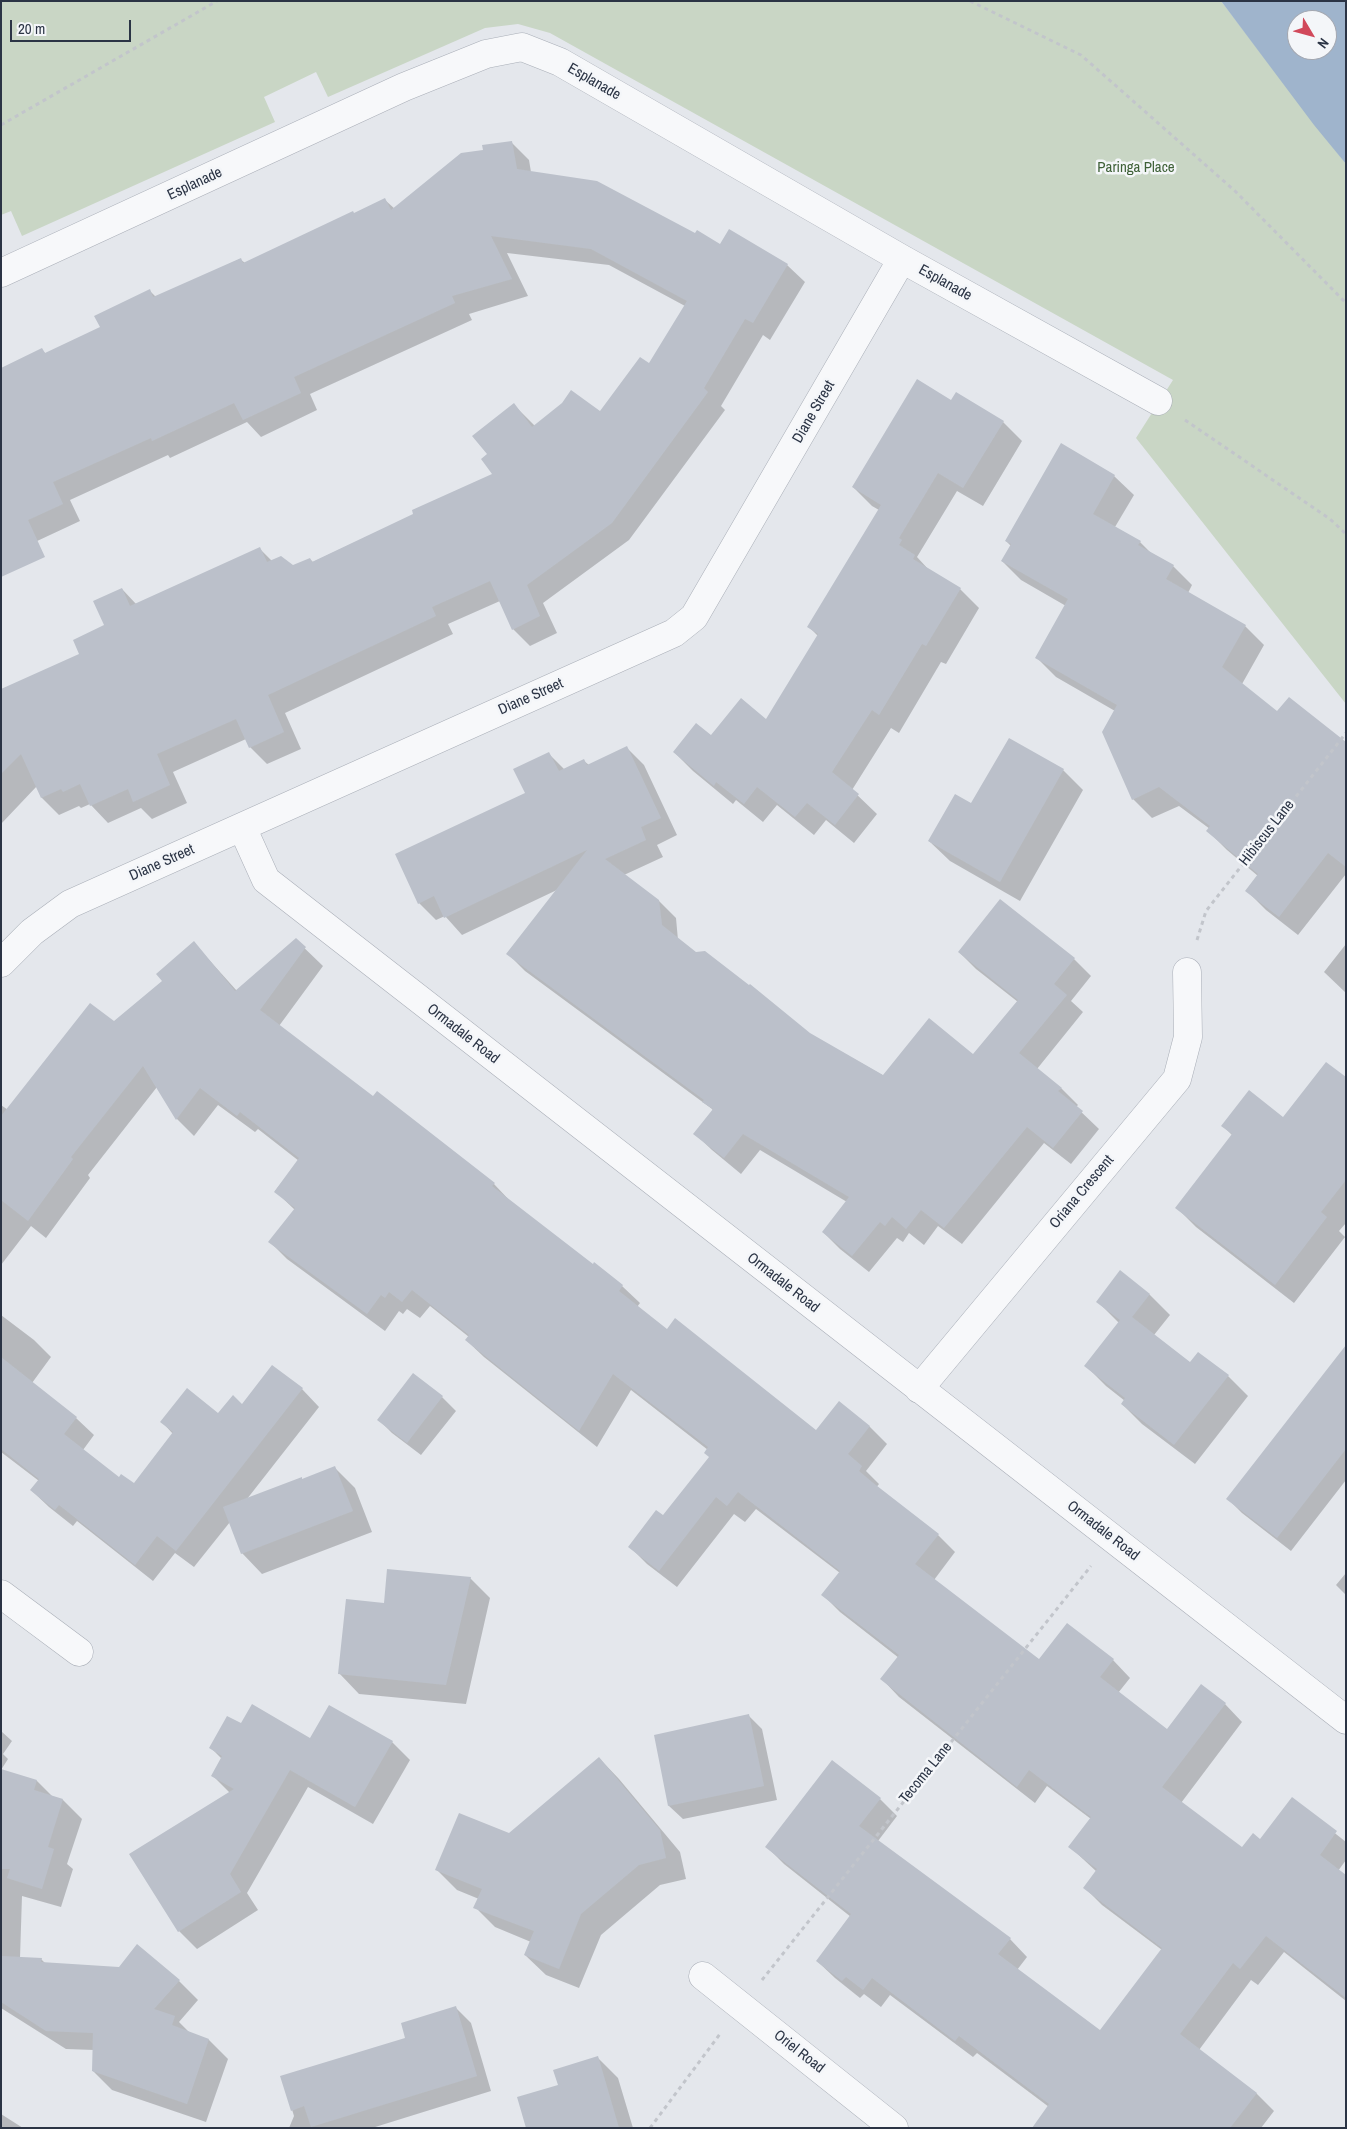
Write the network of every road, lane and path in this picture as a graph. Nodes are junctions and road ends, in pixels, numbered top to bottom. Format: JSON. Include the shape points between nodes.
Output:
{"nodes":[{"id":1,"x":217,"y":1,"type":"edge"},
{"id":2,"x":970,"y":1,"type":"edge"},
{"id":3,"x":1,"y":126,"type":"edge"},
{"id":4,"x":902,"y":259,"type":"junction"},
{"id":5,"x":1,"y":273,"type":"edge"},
{"id":6,"x":1346,"y":303,"type":"edge"},
{"id":7,"x":1158,"y":401,"type":"joint"},
{"id":8,"x":1346,"y":534,"type":"edge"},
{"id":9,"x":1346,"y":733,"type":"edge"},
{"id":10,"x":242,"y":827,"type":"junction"},
{"id":11,"x":1198,"y":938,"type":"dead end"},
{"id":12,"x":1,"y":962,"type":"edge"},
{"id":13,"x":1187,"y":972,"type":"dead end"},
{"id":14,"x":919,"y":1389,"type":"junction"},
{"id":15,"x":1094,"y":1563,"type":"dead end"},
{"id":16,"x":1,"y":1594,"type":"edge"},
{"id":17,"x":79,"y":1652,"type":"dead end"},
{"id":18,"x":1346,"y":1720,"type":"edge"},
{"id":19,"x":703,"y":1976,"type":"dead end"},
{"id":20,"x":759,"y":1983,"type":"dead end"},
{"id":21,"x":724,"y":2028,"type":"dead end"},
{"id":22,"x":650,"y":2128,"type":"edge"},
{"id":23,"x":894,"y":2128,"type":"edge"}],
"edges":[{"from":1,"to":3,"type":"path"},
{"from":2,"to":6,"type":"path","via":[[1081,56],[1235,191]]},
{"from":4,"to":5,"type":"street","name":"Esplanade","via":[[560,62],[522,47],[486,54],[404,87]]},
{"from":4,"to":7,"type":"street","name":"Esplanade"},
{"from":4,"to":10,"type":"street","name":"Diane Street","via":[[694,617],[674,633]]},
{"from":7,"to":8,"type":"path","via":[[1330,519]]},
{"from":9,"to":11,"type":"path","name":"Hibiscus Lane","via":[[1206,910]]},
{"from":10,"to":12,"type":"street","name":"Diane Street","via":[[70,904],[32,932]]},
{"from":10,"to":14,"type":"street","name":"Ormadale Road","via":[[266,880]]},
{"from":13,"to":14,"type":"street","name":"Oriana Crescent","via":[[1188,1037],[1177,1079]]},
{"from":14,"to":18,"type":"street","name":"Ormadale Road"},
{"from":15,"to":20,"type":"path","name":"Tecoma Lane"},
{"from":16,"to":17,"type":"street"},
{"from":19,"to":23,"type":"street","name":"Oriel Road"},
{"from":21,"to":22,"type":"path"}]}
